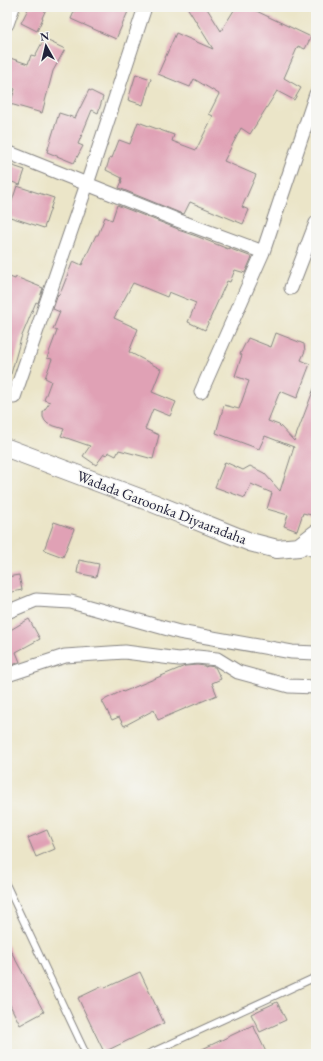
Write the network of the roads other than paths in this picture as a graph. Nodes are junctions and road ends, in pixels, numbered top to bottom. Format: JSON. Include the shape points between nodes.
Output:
{"nodes":[{"id":1,"x":13,"y":7,"type":"edge"},
{"id":2,"x":145,"y":7,"type":"edge"},
{"id":3,"x":7,"y":24,"type":"edge"},
{"id":4,"x":316,"y":94,"type":"edge"},
{"id":5,"x":7,"y":152,"type":"edge"},
{"id":6,"x":87,"y":184,"type":"junction"},
{"id":7,"x":316,"y":223,"type":"edge"},
{"id":8,"x":263,"y":252,"type":"junction"},
{"id":9,"x":292,"y":288,"type":"dead end"},
{"id":10,"x":201,"y":392,"type":"dead end"},
{"id":11,"x":14,"y":397,"type":"dead end"},
{"id":12,"x":7,"y":448,"type":"edge"},
{"id":13,"x":316,"y":534,"type":"edge"},
{"id":14,"x":299,"y":547,"type":"junction"},
{"id":15,"x":316,"y":555,"type":"edge"},
{"id":16,"x":7,"y":612,"type":"edge"},
{"id":17,"x":316,"y":653,"type":"edge"},
{"id":18,"x":7,"y":675,"type":"edge"},
{"id":19,"x":316,"y":687,"type":"edge"},
{"id":20,"x":7,"y":886,"type":"edge"},
{"id":21,"x":316,"y":977,"type":"edge"},
{"id":22,"x":86,"y":1054,"type":"edge"},
{"id":23,"x":148,"y":1054,"type":"edge"}],
"edges":[{"from":1,"to":3,"type":"street"},
{"from":2,"to":6,"type":"street"},
{"from":4,"to":8,"type":"street"},
{"from":5,"to":6,"type":"street"},
{"from":6,"to":8,"type":"street"},
{"from":6,"to":11,"type":"street"},
{"from":7,"to":9,"type":"street"},
{"from":8,"to":10,"type":"street"},
{"from":12,"to":14,"type":"main road","name":"Wadada Garoonka Diyaaradaha","via":[[250,542],[277,549]]},
{"from":13,"to":14,"type":"main road"},
{"from":14,"to":15,"type":"lane"},
{"from":16,"to":17,"type":"street","via":[[36,600],[71,602],[179,632],[285,651]]},
{"from":18,"to":19,"type":"street","via":[[65,656],[125,652],[179,659],[217,659],[238,672],[289,686]]},
{"from":20,"to":22,"type":"lane"},
{"from":21,"to":23,"type":"lane"}]}
